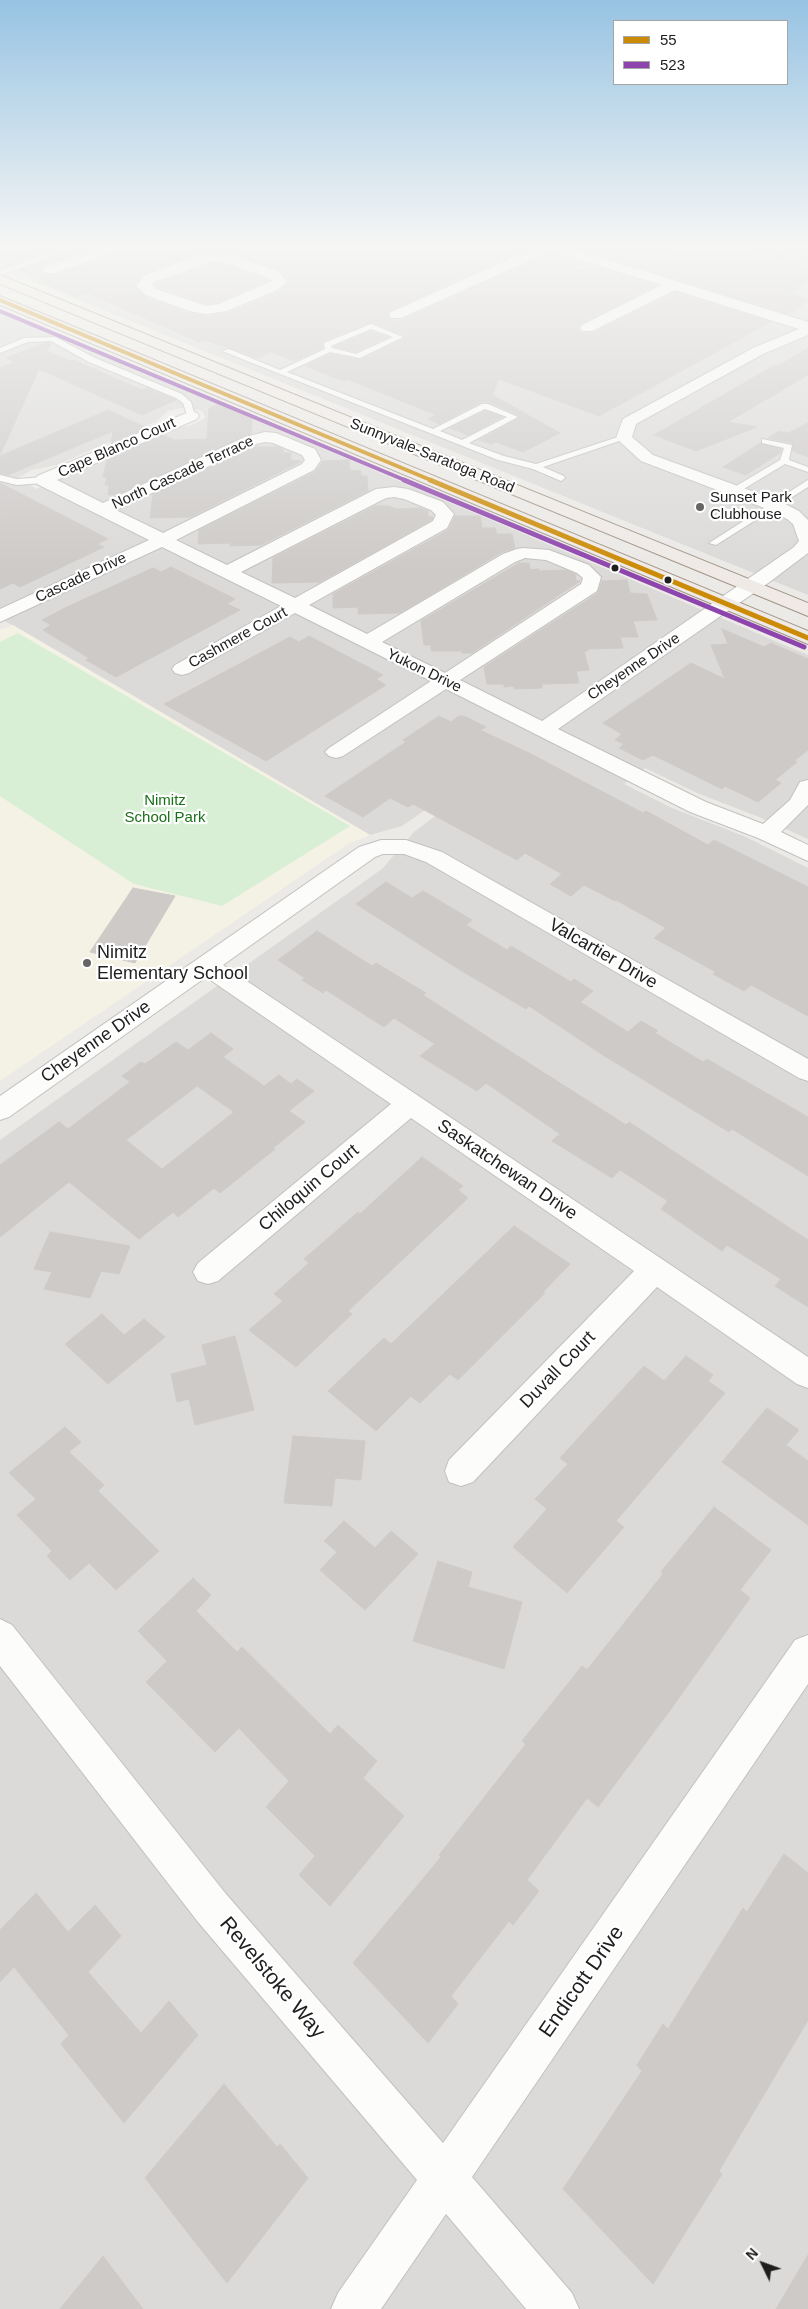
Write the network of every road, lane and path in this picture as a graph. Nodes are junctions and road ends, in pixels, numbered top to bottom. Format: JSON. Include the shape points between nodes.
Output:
{"nodes":[{"id":1,"x":82,"y":355,"type":"edge"},
{"id":2,"x":131,"y":355,"type":"edge"},
{"id":3,"x":185,"y":355,"type":"edge"},
{"id":4,"x":236,"y":355,"type":"edge"},
{"id":5,"x":319,"y":355,"type":"edge"},
{"id":6,"x":751,"y":355,"type":"edge"},
{"id":7,"x":281,"y":372,"type":"junction"},
{"id":8,"x":191,"y":416,"type":"joint"},
{"id":9,"x":434,"y":432,"type":"junction"},
{"id":10,"x":265,"y":437,"type":"joint"},
{"id":11,"x":624,"y":438,"type":"junction"},
{"id":12,"x":765,"y":441,"type":"dead end"},
{"id":13,"x":463,"y":443,"type":"junction"},
{"id":14,"x":784,"y":461,"type":"junction"},
{"id":15,"x":536,"y":467,"type":"junction"},
{"id":16,"x":808,"y":470,"type":"edge"},
{"id":17,"x":0,"y":478,"type":"edge"},
{"id":18,"x":560,"y":478,"type":"dead end"},
{"id":19,"x":43,"y":480,"type":"junction"},
{"id":20,"x":808,"y":483,"type":"edge"},
{"id":21,"x":734,"y":491,"type":"junction"},
{"id":22,"x":773,"y":505,"type":"junction"},
{"id":23,"x":102,"y":510,"type":"junction"},
{"id":24,"x":805,"y":522,"type":"edge"},
{"id":25,"x":162,"y":540,"type":"junction"},
{"id":26,"x":808,"y":542,"type":"edge"},
{"id":27,"x":713,"y":543,"type":"dead end"},
{"id":28,"x":226,"y":572,"type":"junction"},
{"id":29,"x":751,"y":586,"type":"junction"},
{"id":30,"x":726,"y":604,"type":"junction"},
{"id":31,"x":293,"y":607,"type":"junction"},
{"id":32,"x":808,"y":610,"type":"edge"},
{"id":33,"x":0,"y":616,"type":"edge"},
{"id":34,"x":808,"y":638,"type":"edge"},
{"id":35,"x":366,"y":643,"type":"junction"},
{"id":36,"x":182,"y":669,"type":"dead end"},
{"id":37,"x":444,"y":681,"type":"junction"},
{"id":38,"x":543,"y":730,"type":"junction"},
{"id":39,"x":336,"y":752,"type":"dead end"},
{"id":40,"x":808,"y":787,"type":"edge"},
{"id":41,"x":766,"y":833,"type":"junction"},
{"id":42,"x":393,"y":846,"type":"joint"},
{"id":43,"x":808,"y":854,"type":"edge"},
{"id":44,"x":206,"y":965,"type":"junction"},
{"id":45,"x":808,"y":1071,"type":"edge"},
{"id":46,"x":410,"y":1104,"type":"junction"},
{"id":47,"x":0,"y":1110,"type":"edge"},
{"id":48,"x":654,"y":1270,"type":"junction"},
{"id":49,"x":208,"y":1272,"type":"dead end"},
{"id":50,"x":808,"y":1374,"type":"edge"},
{"id":51,"x":461,"y":1471,"type":"dead end"},
{"id":52,"x":0,"y":1637,"type":"edge"},
{"id":53,"x":808,"y":1653,"type":"edge"},
{"id":54,"x":444,"y":2181,"type":"junction"},
{"id":55,"x":354,"y":2309,"type":"edge"},
{"id":56,"x":556,"y":2309,"type":"edge"}],
"edges":[{"from":1,"to":8,"type":"lane","via":[[179,396],[187,402]]},
{"from":2,"to":30,"type":"main road","name":"Sunnyvale-Saratoga Road"},
{"from":3,"to":29,"type":"main road","name":"Sunnyvale-Saratoga Road"},
{"from":4,"to":7,"type":"lane"},
{"from":5,"to":7,"type":"lane"},
{"from":6,"to":11,"type":"street","via":[[629,422]]},
{"from":7,"to":9,"type":"lane"},
{"from":8,"to":19,"type":"street","name":"Cape Blanco Court"},
{"from":9,"to":13,"type":"lane"},
{"from":9,"to":13,"type":"lane","via":[[485,406],[514,417]]},
{"from":10,"to":23,"type":"street","name":"North Cascade Terrace","via":[[251,440]]},
{"from":10,"to":25,"type":"street","name":"Cascade Drive","via":[[276,438],[309,452],[313,460],[308,467]]},
{"from":11,"to":15,"type":"lane"},
{"from":11,"to":21,"type":"street","via":[[647,458]]},
{"from":12,"to":14,"type":"lane","via":[[789,447]]},
{"from":13,"to":15,"type":"lane"},
{"from":14,"to":16,"type":"lane"},
{"from":14,"to":21,"type":"lane"},
{"from":15,"to":18,"type":"lane"},
{"from":17,"to":19,"type":"lane","via":[[17,482]]},
{"from":19,"to":23,"type":"street","name":"Yukon Drive"},
{"from":20,"to":22,"type":"lane"},
{"from":21,"to":22,"type":"street"},
{"from":22,"to":24,"type":"street"},
{"from":22,"to":27,"type":"lane"},
{"from":23,"to":25,"type":"street","name":"Yukon Drive"},
{"from":24,"to":26,"type":"street"},
{"from":25,"to":28,"type":"street","name":"Yukon Drive"},
{"from":25,"to":33,"type":"street","name":"Cascade Drive"},
{"from":26,"to":29,"type":"street","name":"Cheyenne Drive","via":[[800,552]]},
{"from":28,"to":31,"type":"street","name":"Yukon Drive"},
{"from":28,"to":31,"type":"street","name":"Cashmere Court","via":[[382,493],[408,494],[437,506],[445,514],[441,524]]},
{"from":29,"to":30,"type":"street","name":"Cheyenne Drive"},
{"from":29,"to":32,"type":"main road","name":"Sunnyvale-Saratoga Road"},
{"from":30,"to":34,"type":"main road","name":"Sunnyvale-Saratoga Road"},
{"from":30,"to":38,"type":"street","name":"Cheyenne Drive"},
{"from":31,"to":35,"type":"street","name":"Yukon Drive"},
{"from":31,"to":36,"type":"street","name":"Cashmere Court"},
{"from":35,"to":37,"type":"street","name":"Yukon Drive"},
{"from":35,"to":37,"type":"street","via":[[509,558],[523,553],[549,555],[583,569],[592,577],[590,587]]},
{"from":37,"to":38,"type":"street","name":"Yukon Drive"},
{"from":37,"to":39,"type":"street"},
{"from":38,"to":41,"type":"street","name":"Yukon Drive","via":[[698,807]]},
{"from":40,"to":41,"type":"street","via":[[798,804]]},
{"from":41,"to":43,"type":"street","name":"Yukon Drive"},
{"from":42,"to":44,"type":"street","name":"Cheyenne Drive","via":[[367,852]]},
{"from":42,"to":45,"type":"street","name":"Valcartier Drive","via":[[434,857]]},
{"from":44,"to":46,"type":"street","name":"Saskatchewan Drive"},
{"from":44,"to":47,"type":"street","name":"Cheyenne Drive"},
{"from":46,"to":48,"type":"street","name":"Saskatchewan Drive"},
{"from":46,"to":49,"type":"street","name":"Chiloquin Court"},
{"from":48,"to":50,"type":"street","name":"Saskatchewan Drive"},
{"from":48,"to":51,"type":"street","name":"Duvall Court"},
{"from":52,"to":54,"type":"street","name":"Revelstoke Way","via":[[212,1908]]},
{"from":53,"to":54,"type":"street","name":"Endicott Drive"},
{"from":54,"to":55,"type":"street","name":"Endicott Drive"},
{"from":54,"to":56,"type":"street","name":"Revelstoke Way"}]}
